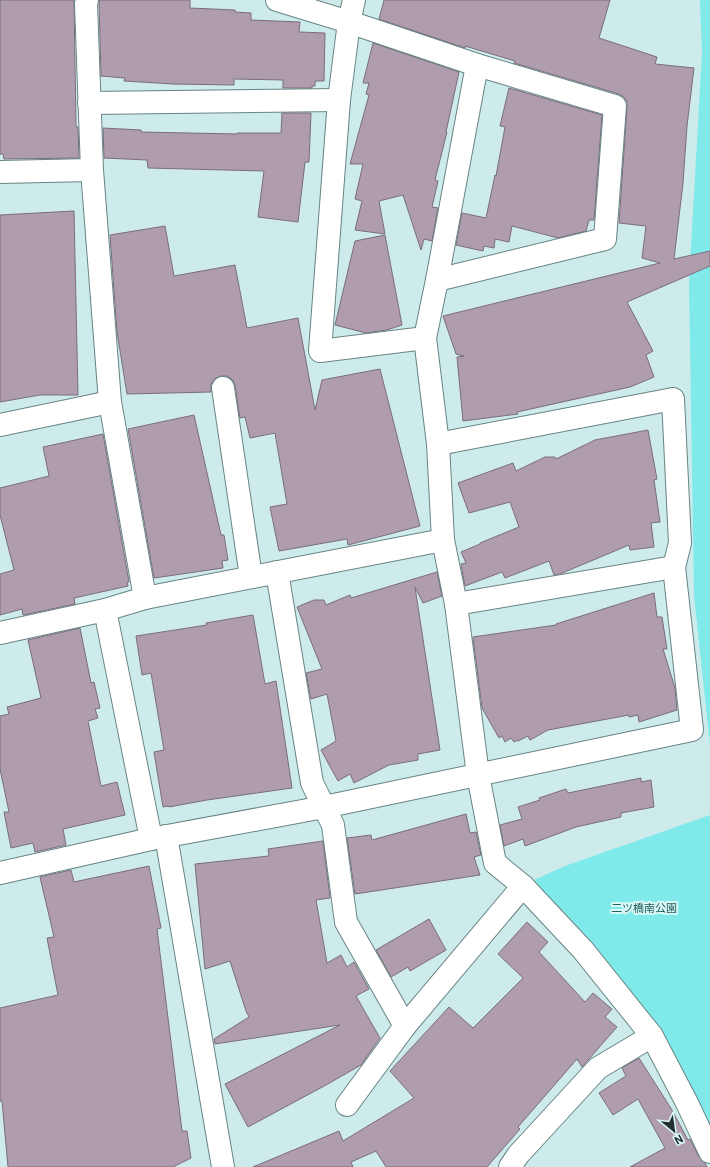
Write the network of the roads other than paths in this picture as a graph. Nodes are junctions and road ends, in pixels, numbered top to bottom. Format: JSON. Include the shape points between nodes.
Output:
{"nodes":[{"id":1,"x":87,"y":0,"type":"edge"},
{"id":2,"x":277,"y":0,"type":"edge"},
{"id":3,"x":354,"y":0,"type":"edge"},
{"id":4,"x":349,"y":22,"type":"junction"},
{"id":5,"x":477,"y":65,"type":"junction"},
{"id":6,"x":339,"y":100,"type":"junction"},
{"id":7,"x":89,"y":103,"type":"junction"},
{"id":8,"x":92,"y":170,"type":"junction"},
{"id":9,"x":0,"y":172,"type":"edge"},
{"id":10,"x":438,"y":280,"type":"junction"},
{"id":11,"x":425,"y":338,"type":"junction"},
{"id":12,"x":223,"y":388,"type":"dead end"},
{"id":13,"x":110,"y":402,"type":"junction"},
{"id":14,"x":0,"y":425,"type":"edge"},
{"id":15,"x":438,"y":444,"type":"junction"},
{"id":16,"x":443,"y":540,"type":"junction"},
{"id":17,"x":674,"y":567,"type":"junction"},
{"id":18,"x":277,"y":572,"type":"junction"},
{"id":19,"x":251,"y":577,"type":"junction"},
{"id":20,"x":145,"y":598,"type":"junction"},
{"id":21,"x":456,"y":604,"type":"junction"},
{"id":22,"x":105,"y":610,"type":"junction"},
{"id":23,"x":0,"y":633,"type":"edge"},
{"id":24,"x":478,"y":775,"type":"junction"},
{"id":25,"x":324,"y":807,"type":"junction"},
{"id":26,"x":158,"y":837,"type":"junction"},
{"id":27,"x":0,"y":874,"type":"edge"},
{"id":28,"x":523,"y":886,"type":"junction"},
{"id":29,"x":405,"y":1026,"type":"junction"},
{"id":30,"x":652,"y":1036,"type":"junction"},
{"id":31,"x":347,"y":1105,"type":"dead end"},
{"id":32,"x":710,"y":1152,"type":"edge"},
{"id":33,"x":223,"y":1167,"type":"edge"},
{"id":34,"x":510,"y":1167,"type":"edge"}],
"edges":[{"from":1,"to":7,"type":"street"},
{"from":2,"to":4,"type":"street"},
{"from":3,"to":4,"type":"street"},
{"from":4,"to":5,"type":"street"},
{"from":4,"to":6,"type":"street"},
{"from":5,"to":10,"type":"street"},
{"from":5,"to":10,"type":"street","via":[[615,106],[605,239]]},
{"from":6,"to":7,"type":"street"},
{"from":6,"to":11,"type":"street","via":[[320,351]]},
{"from":7,"to":8,"type":"street"},
{"from":8,"to":9,"type":"street"},
{"from":8,"to":13,"type":"street"},
{"from":10,"to":11,"type":"street"},
{"from":11,"to":15,"type":"street"},
{"from":12,"to":19,"type":"street"},
{"from":13,"to":14,"type":"street"},
{"from":13,"to":20,"type":"street"},
{"from":15,"to":16,"type":"street"},
{"from":15,"to":17,"type":"street","via":[[673,399],[680,543]]},
{"from":16,"to":18,"type":"street"},
{"from":16,"to":21,"type":"street"},
{"from":17,"to":21,"type":"street"},
{"from":17,"to":24,"type":"street","via":[[692,730]]},
{"from":18,"to":19,"type":"street"},
{"from":18,"to":25,"type":"street","via":[[312,783]]},
{"from":19,"to":20,"type":"street"},
{"from":20,"to":22,"type":"street"},
{"from":21,"to":24,"type":"street"},
{"from":22,"to":23,"type":"street"},
{"from":22,"to":26,"type":"street"},
{"from":24,"to":25,"type":"street"},
{"from":24,"to":28,"type":"street","via":[[495,863]]},
{"from":25,"to":26,"type":"street"},
{"from":25,"to":29,"type":"street","via":[[333,825],[346,922]]},
{"from":26,"to":27,"type":"street"},
{"from":26,"to":33,"type":"street"},
{"from":28,"to":29,"type":"street"},
{"from":28,"to":30,"type":"street","via":[[583,950]]},
{"from":29,"to":31,"type":"street"},
{"from":30,"to":32,"type":"street"},
{"from":30,"to":34,"type":"street","via":[[598,1068]]}]}
